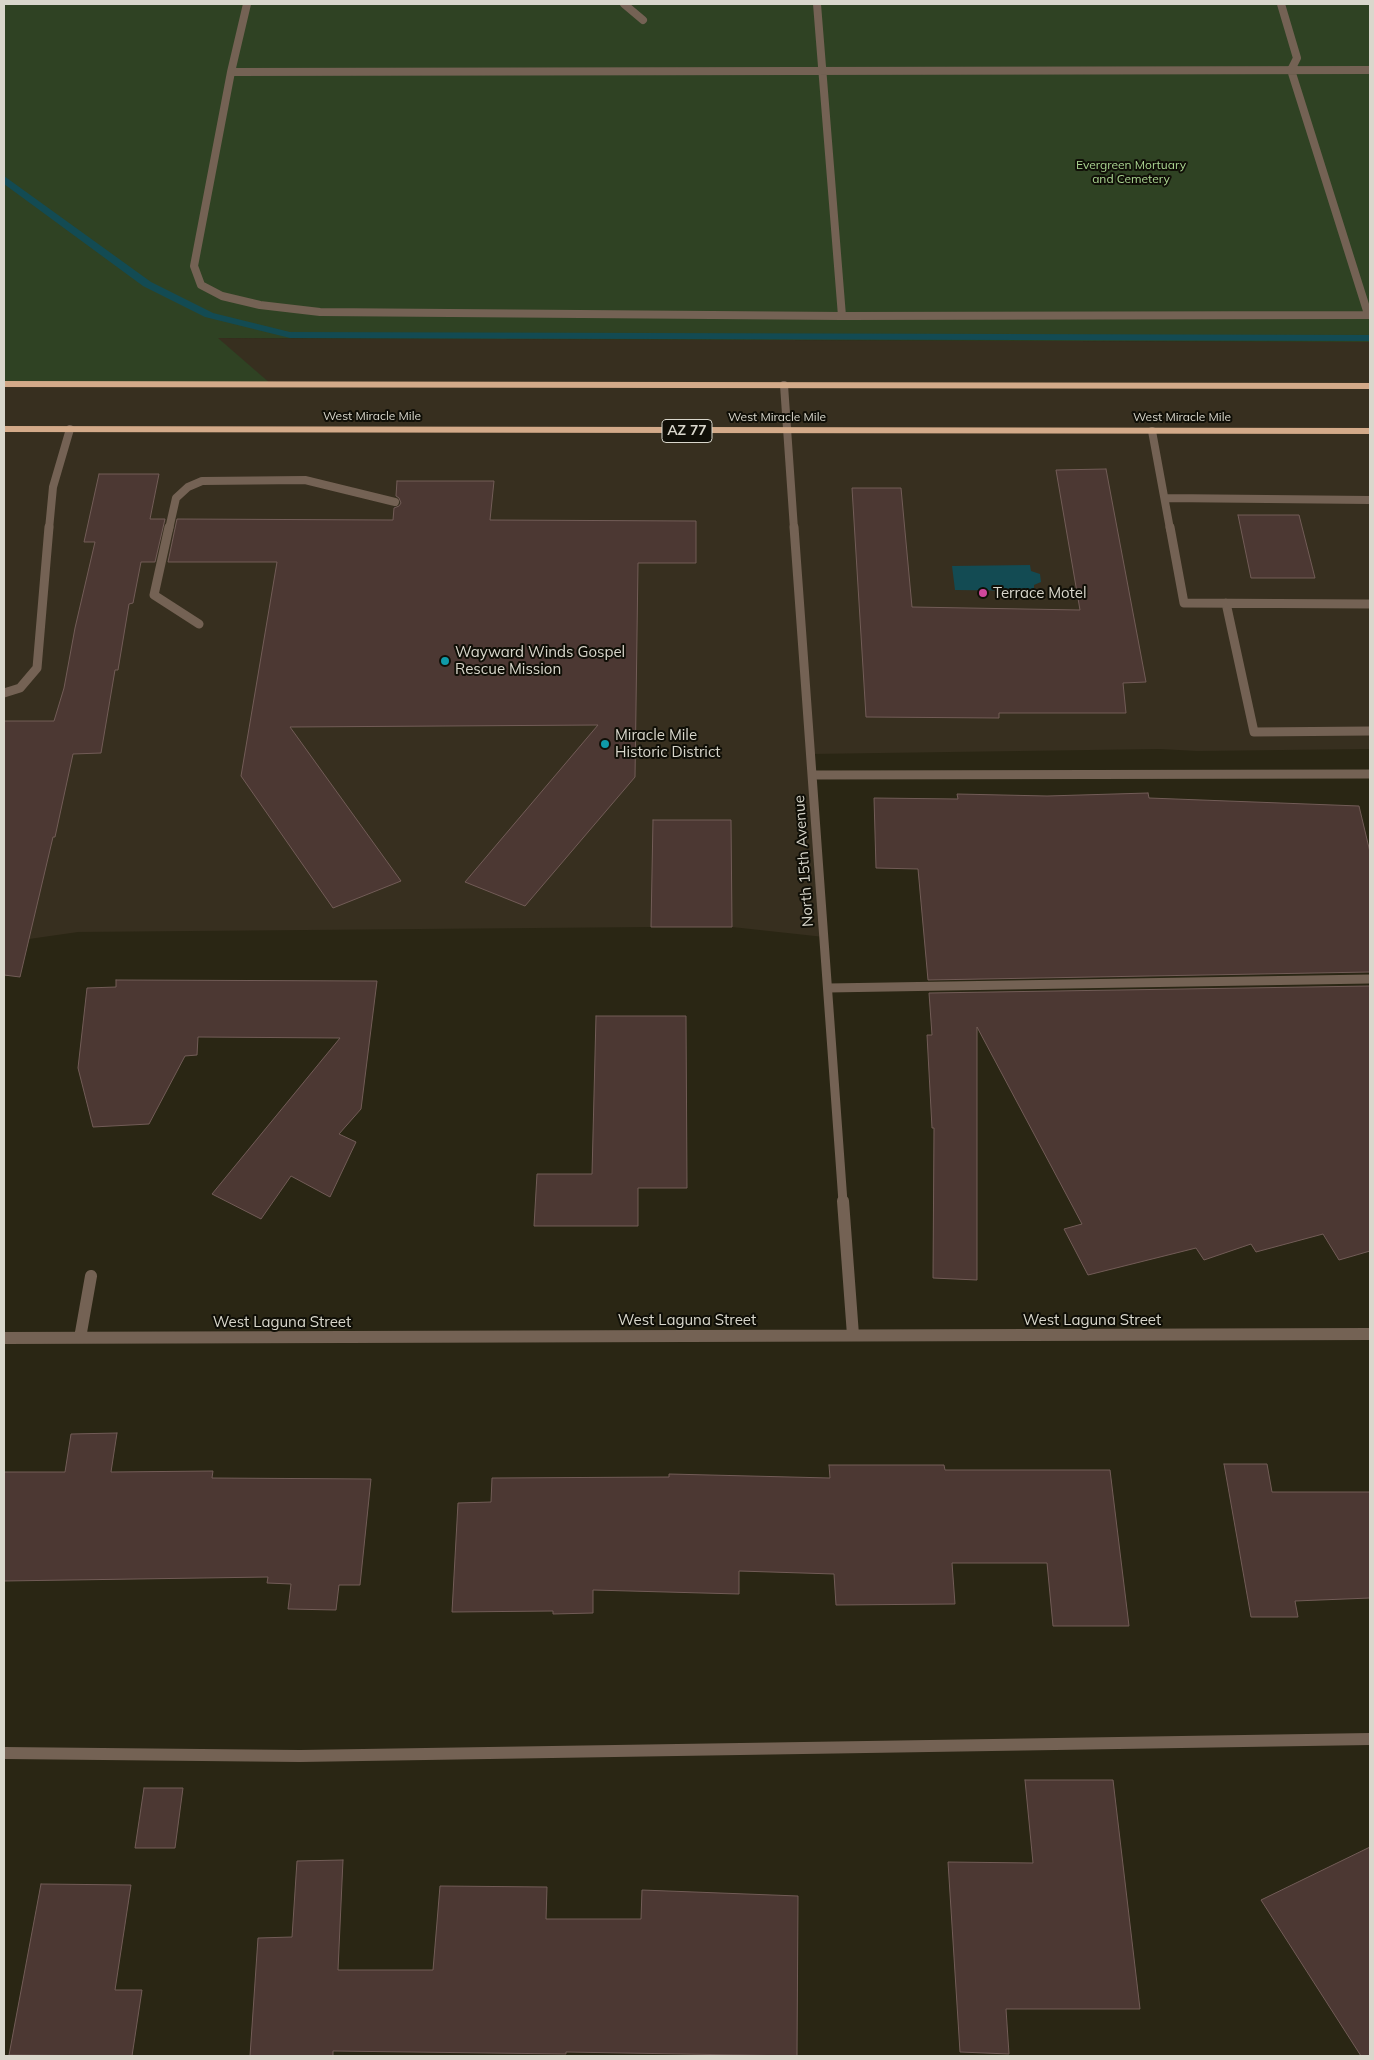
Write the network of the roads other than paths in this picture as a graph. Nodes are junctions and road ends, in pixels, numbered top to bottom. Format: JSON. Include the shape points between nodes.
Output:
{"nodes":[{"id":1,"x":247,"y":4,"type":"edge"},
{"id":2,"x":624,"y":4,"type":"edge"},
{"id":3,"x":817,"y":4,"type":"edge"},
{"id":4,"x":1281,"y":4,"type":"edge"},
{"id":5,"x":643,"y":20,"type":"dead end"},
{"id":6,"x":1291,"y":70,"type":"junction"},
{"id":7,"x":1370,"y":70,"type":"edge"},
{"id":8,"x":231,"y":72,"type":"junction"},
{"id":9,"x":822,"y":72,"type":"junction"},
{"id":10,"x":1369,"y":314,"type":"edge"},
{"id":11,"x":842,"y":316,"type":"junction"},
{"id":12,"x":4,"y":384,"type":"edge"},
{"id":13,"x":784,"y":385,"type":"junction"},
{"id":14,"x":1370,"y":386,"type":"edge"},
{"id":15,"x":4,"y":429,"type":"edge"},
{"id":16,"x":70,"y":429,"type":"junction"},
{"id":17,"x":788,"y":431,"type":"junction"},
{"id":18,"x":1152,"y":431,"type":"junction"},
{"id":19,"x":1370,"y":431,"type":"edge"},
{"id":20,"x":1165,"y":498,"type":"junction"},
{"id":21,"x":1370,"y":500,"type":"edge"},
{"id":22,"x":395,"y":502,"type":"dead end"},
{"id":23,"x":1226,"y":603,"type":"junction"},
{"id":24,"x":1370,"y":604,"type":"edge"},
{"id":25,"x":199,"y":624,"type":"dead end"},
{"id":26,"x":4,"y":693,"type":"edge"},
{"id":27,"x":1370,"y":731,"type":"edge"},
{"id":28,"x":1370,"y":774,"type":"edge"},
{"id":29,"x":813,"y":775,"type":"junction"},
{"id":30,"x":1370,"y":979,"type":"edge"},
{"id":31,"x":828,"y":988,"type":"junction"},
{"id":32,"x":90,"y":1276,"type":"dead end"},
{"id":33,"x":1370,"y":1334,"type":"edge"},
{"id":34,"x":853,"y":1335,"type":"junction"},
{"id":35,"x":4,"y":1338,"type":"edge"},
{"id":36,"x":80,"y":1338,"type":"junction"},
{"id":37,"x":1370,"y":1739,"type":"edge"},
{"id":38,"x":4,"y":1753,"type":"edge"}],
"edges":[{"from":1,"to":8,"type":"street"},
{"from":2,"to":5,"type":"street"},
{"from":3,"to":9,"type":"street"},
{"from":4,"to":6,"type":"street","via":[[1297,58]]},
{"from":6,"to":7,"type":"street"},
{"from":6,"to":9,"type":"street"},
{"from":6,"to":10,"type":"street"},
{"from":8,"to":9,"type":"street"},
{"from":8,"to":11,"type":"street","via":[[194,266],[201,285],[222,296],[260,305],[320,312]]},
{"from":9,"to":11,"type":"street"},
{"from":10,"to":11,"type":"street"},
{"from":12,"to":13,"type":"highway"},
{"from":13,"to":14,"type":"highway"},
{"from":13,"to":17,"type":"street","name":"North 15th Avenue"},
{"from":15,"to":16,"type":"highway","name":"West Miracle Mile","number":"AZ 77"},
{"from":16,"to":17,"type":"highway","name":"West Miracle Mile","number":"AZ 77"},
{"from":16,"to":26,"type":"street","via":[[52,487],[37,668],[20,688]]},
{"from":17,"to":18,"type":"highway","name":"West Miracle Mile","number":"AZ 77"},
{"from":17,"to":29,"type":"street","name":"North 15th Avenue"},
{"from":18,"to":19,"type":"highway","name":"West Miracle Mile","number":"AZ 77"},
{"from":18,"to":20,"type":"street"},
{"from":20,"to":21,"type":"street"},
{"from":20,"to":23,"type":"street","via":[[1184,602]]},
{"from":22,"to":25,"type":"street","via":[[306,480],[202,481],[188,487],[176,498],[154,595]]},
{"from":23,"to":24,"type":"street"},
{"from":23,"to":27,"type":"street","via":[[1254,732]]},
{"from":28,"to":29,"type":"street"},
{"from":29,"to":31,"type":"street","name":"North 15th Avenue"},
{"from":30,"to":31,"type":"street"},
{"from":31,"to":34,"type":"street","name":"North 15th Avenue"},
{"from":32,"to":36,"type":"street"},
{"from":33,"to":34,"type":"street","name":"West Laguna Street"},
{"from":34,"to":36,"type":"street","name":"West Laguna Street"},
{"from":35,"to":36,"type":"street","name":"West Laguna Street"},
{"from":37,"to":38,"type":"street","via":[[300,1756]]}]}
